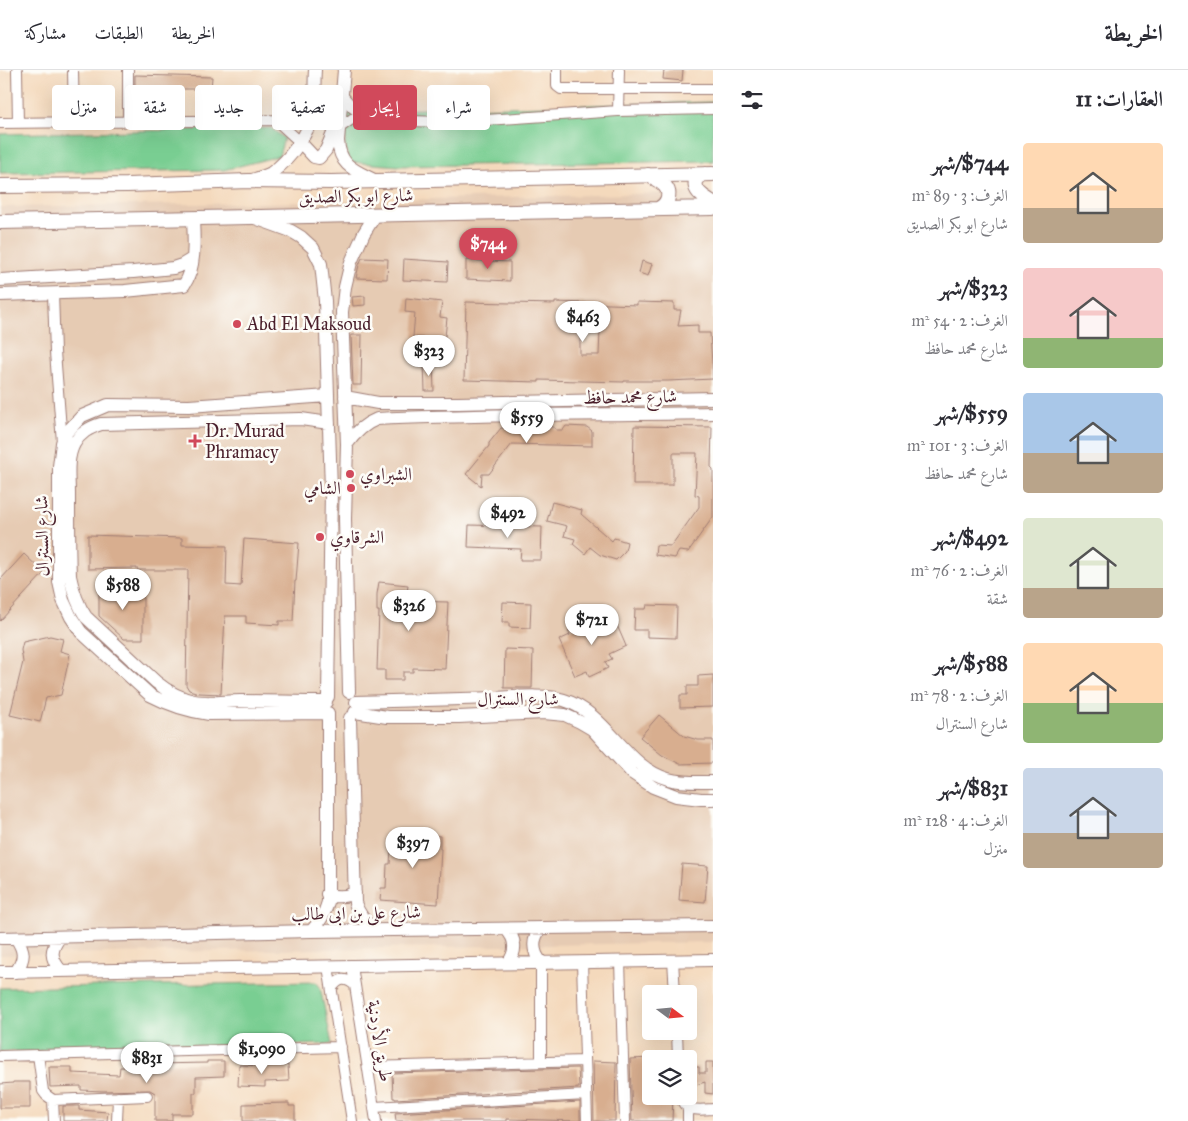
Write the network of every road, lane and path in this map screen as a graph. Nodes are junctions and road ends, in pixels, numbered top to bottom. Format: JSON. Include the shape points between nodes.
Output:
{"nodes":[{"id":1,"x":17,"y":70,"type":"edge"},
{"id":2,"x":73,"y":70,"type":"edge"},
{"id":3,"x":128,"y":70,"type":"edge"},
{"id":4,"x":315,"y":70,"type":"edge"},
{"id":5,"x":344,"y":70,"type":"edge"},
{"id":6,"x":557,"y":70,"type":"edge"},
{"id":7,"x":619,"y":70,"type":"edge"},
{"id":8,"x":73,"y":85,"type":"edge"},
{"id":9,"x":128,"y":85,"type":"edge"},
{"id":10,"x":315,"y":85,"type":"edge"},
{"id":11,"x":343,"y":85,"type":"edge"},
{"id":12,"x":619,"y":89,"type":"junction"},
{"id":13,"x":713,"y":89,"type":"edge"},
{"id":14,"x":343,"y":96,"type":"edge"},
{"id":15,"x":353,"y":108,"type":"edge"},
{"id":16,"x":713,"y":110,"type":"edge"},
{"id":17,"x":618,"y":111,"type":"junction"},
{"id":18,"x":272,"y":120,"type":"edge"},
{"id":19,"x":185,"y":121,"type":"edge"},
{"id":20,"x":417,"y":121,"type":"edge"},
{"id":21,"x":52,"y":122,"type":"edge"},
{"id":22,"x":0,"y":123,"type":"edge"},
{"id":23,"x":18,"y":123,"type":"junction"},
{"id":24,"x":287,"y":130,"type":"edge"},
{"id":25,"x":307,"y":130,"type":"edge"},
{"id":26,"x":336,"y":130,"type":"edge"},
{"id":27,"x":339,"y":130,"type":"edge"},
{"id":28,"x":300,"y":142,"type":"junction"},
{"id":29,"x":709,"y":174,"type":"edge"},
{"id":30,"x":648,"y":175,"type":"junction"},
{"id":31,"x":249,"y":181,"type":"junction"},
{"id":32,"x":376,"y":181,"type":"junction"},
{"id":33,"x":0,"y":186,"type":"edge"},
{"id":34,"x":713,"y":203,"type":"edge"},
{"id":35,"x":713,"y":208,"type":"edge"},
{"id":36,"x":658,"y":209,"type":"junction"},
{"id":37,"x":376,"y":214,"type":"junction"},
{"id":38,"x":253,"y":217,"type":"junction"},
{"id":39,"x":193,"y":219,"type":"junction"},
{"id":40,"x":0,"y":222,"type":"edge"},
{"id":41,"x":192,"y":259,"type":"junction"},
{"id":42,"x":1,"y":280,"type":"edge"},
{"id":43,"x":53,"y":294,"type":"junction"},
{"id":44,"x":2,"y":295,"type":"edge"},
{"id":45,"x":327,"y":354,"type":"junction"},
{"id":46,"x":343,"y":354,"type":"junction"},
{"id":47,"x":328,"y":396,"type":"junction"},
{"id":48,"x":345,"y":397,"type":"junction"},
{"id":49,"x":713,"y":398,"type":"edge"},
{"id":50,"x":614,"y":400,"type":"junction"},
{"id":51,"x":148,"y":406,"type":"junction"},
{"id":52,"x":713,"y":413,"type":"edge"},
{"id":53,"x":614,"y":415,"type":"junction"},
{"id":54,"x":148,"y":422,"type":"junction"},
{"id":55,"x":328,"y":422,"type":"junction"},
{"id":56,"x":62,"y":443,"type":"junction"},
{"id":57,"x":347,"y":444,"type":"junction"},
{"id":58,"x":330,"y":519,"type":"junction"},
{"id":59,"x":345,"y":519,"type":"junction"},
{"id":60,"x":515,"y":697,"type":"junction"},
{"id":61,"x":392,"y":701,"type":"junction"},
{"id":62,"x":327,"y":706,"type":"junction"},
{"id":63,"x":352,"y":706,"type":"junction"},
{"id":64,"x":282,"y":708,"type":"junction"},
{"id":65,"x":516,"y":715,"type":"junction"},
{"id":66,"x":395,"y":716,"type":"junction"},
{"id":67,"x":713,"y":782,"type":"edge"},
{"id":68,"x":713,"y":799,"type":"edge"},
{"id":69,"x":355,"y":893,"type":"junction"},
{"id":70,"x":327,"y":894,"type":"junction"},
{"id":71,"x":713,"y":926,"type":"edge"},
{"id":72,"x":541,"y":928,"type":"junction"},
{"id":73,"x":506,"y":929,"type":"junction"},
{"id":74,"x":374,"y":930,"type":"junction"},
{"id":75,"x":311,"y":931,"type":"junction"},
{"id":76,"x":60,"y":936,"type":"junction"},
{"id":77,"x":0,"y":938,"type":"edge"},
{"id":78,"x":16,"y":938,"type":"junction"},
{"id":79,"x":673,"y":960,"type":"junction"},
{"id":80,"x":713,"y":960,"type":"edge"},
{"id":81,"x":620,"y":961,"type":"junction"},
{"id":82,"x":541,"y":962,"type":"junction"},
{"id":83,"x":582,"y":962,"type":"junction"},
{"id":84,"x":508,"y":963,"type":"junction"},
{"id":85,"x":328,"y":966,"type":"junction"},
{"id":86,"x":352,"y":966,"type":"junction"},
{"id":87,"x":61,"y":971,"type":"junction"},
{"id":88,"x":0,"y":972,"type":"edge"},
{"id":89,"x":16,"y":972,"type":"junction"},
{"id":90,"x":355,"y":985,"type":"junction"},
{"id":91,"x":674,"y":985,"type":"edge"},
{"id":92,"x":332,"y":988,"type":"junction"},
{"id":93,"x":341,"y":1046,"type":"junction"},
{"id":94,"x":38,"y":1055,"type":"junction"},
{"id":95,"x":0,"y":1056,"type":"edge"},
{"id":96,"x":585,"y":1061,"type":"junction"},
{"id":97,"x":541,"y":1062,"type":"junction"},
{"id":98,"x":368,"y":1067,"type":"junction"},
{"id":99,"x":586,"y":1095,"type":"junction"},
{"id":100,"x":147,"y":1096,"type":"dead end"},
{"id":101,"x":118,"y":1097,"type":"junction"},
{"id":102,"x":53,"y":1100,"type":"junction"},
{"id":103,"x":685,"y":1105,"type":"edge"},
{"id":104,"x":374,"y":1106,"type":"junction"},
{"id":105,"x":688,"y":1108,"type":"junction"},
{"id":106,"x":713,"y":1109,"type":"edge"},
{"id":107,"x":54,"y":1121,"type":"edge"},
{"id":108,"x":118,"y":1121,"type":"edge"},
{"id":109,"x":352,"y":1121,"type":"edge"},
{"id":110,"x":376,"y":1121,"type":"edge"},
{"id":111,"x":587,"y":1121,"type":"edge"},
{"id":112,"x":625,"y":1121,"type":"edge"},
{"id":113,"x":688,"y":1121,"type":"edge"}],
"edges":[{"from":1,"to":23,"type":"street"},
{"from":2,"to":8,"type":"street"},
{"from":3,"to":9,"type":"street"},
{"from":4,"to":10,"type":"street"},
{"from":5,"to":11,"type":"street"},
{"from":6,"to":12,"type":"street","via":[[557,86],[561,89]]},
{"from":7,"to":12,"type":"street"},
{"from":12,"to":13,"type":"street"},
{"from":12,"to":17,"type":"street"},
{"from":14,"to":15,"type":"street"},
{"from":16,"to":17,"type":"street"},
{"from":17,"to":20,"type":"street"},
{"from":18,"to":19,"type":"street"},
{"from":21,"to":23,"type":"street"},
{"from":22,"to":23,"type":"street"},
{"from":24,"to":28,"type":"street"},
{"from":25,"to":28,"type":"street"},
{"from":26,"to":28,"type":"street","via":[[319,158],[314,158]]},
{"from":27,"to":32,"type":"street","via":[[339,152],[344,162]]},
{"from":28,"to":31,"type":"street","via":[[270,173]]},
{"from":29,"to":30,"type":"main road","name":"شارع ابو بكر الصديق"},
{"from":29,"to":34,"type":"main road","via":[[699,177],[696,187]]},
{"from":30,"to":32,"type":"main road","name":"شارع ابو بكر الصديق"},
{"from":30,"to":36,"type":"main road","via":[[668,191],[667,202]]},
{"from":31,"to":32,"type":"main road","name":"شارع ابو بكر الصديق"},
{"from":31,"to":33,"type":"main road","name":"شارع ابو بكر الصديق"},
{"from":35,"to":36,"type":"main road","name":"شارع ابو بكر الصديق"},
{"from":36,"to":37,"type":"main road","name":"شارع ابو بكر الصديق"},
{"from":37,"to":38,"type":"main road","name":"شارع ابو بكر الصديق"},
{"from":37,"to":46,"type":"street","via":[[348,270],[342,312]]},
{"from":38,"to":39,"type":"main road","name":"شارع ابو بكر الصديق"},
{"from":38,"to":45,"type":"street","via":[[301,237],[319,258]]},
{"from":39,"to":40,"type":"main road","name":"شارع ابو بكر الصديق"},
{"from":39,"to":41,"type":"street"},
{"from":41,"to":42,"type":"street","via":[[173,268]]},
{"from":41,"to":43,"type":"street","via":[[189,279],[184,285]]},
{"from":42,"to":44,"type":"street"},
{"from":43,"to":44,"type":"street"},
{"from":43,"to":56,"type":"street"},
{"from":45,"to":46,"type":"street"},
{"from":45,"to":47,"type":"street"},
{"from":46,"to":48,"type":"street"},
{"from":47,"to":51,"type":"street","name":"شارع السنترال"},
{"from":47,"to":55,"type":"street"},
{"from":48,"to":50,"type":"street","name":"شارع محمد حافظ","via":[[378,403]]},
{"from":48,"to":57,"type":"street"},
{"from":49,"to":50,"type":"street","name":"شارع محمد حافظ"},
{"from":50,"to":53,"type":"street"},
{"from":51,"to":54,"type":"street"},
{"from":51,"to":56,"type":"street","name":"شارع السنترال","via":[[108,405],[82,416],[67,432]]},
{"from":52,"to":53,"type":"street","name":"شارع محمد حافظ"},
{"from":53,"to":57,"type":"street","name":"شارع محمد حافظ","via":[[456,415],[377,419],[367,423]]},
{"from":54,"to":55,"type":"street","name":"شارع السنترال","via":[[301,419]]},
{"from":54,"to":64,"type":"street","name":"شارع السنترال","via":[[101,424],[85,431],[70,453],[70,567],[72,590],[78,604],[86,617],[168,691],[195,701],[241,701]]},
{"from":55,"to":58,"type":"street"},
{"from":56,"to":64,"type":"street","name":"شارع السنترال","via":[[59,466],[59,582],[63,600],[81,632],[150,695],[178,708],[209,714]]},
{"from":57,"to":59,"type":"street"},
{"from":58,"to":59,"type":"street"},
{"from":58,"to":62,"type":"street"},
{"from":59,"to":63,"type":"street"},
{"from":60,"to":61,"type":"street","name":"شارع السنترال"},
{"from":60,"to":65,"type":"street"},
{"from":60,"to":67,"type":"street","name":"شارع السنترال","via":[[562,699],[578,705],[654,774],[686,782]]},
{"from":61,"to":63,"type":"street","name":"شارع السنترال"},
{"from":61,"to":66,"type":"street"},
{"from":62,"to":63,"type":"street","via":[[331,717],[339,721],[347,719]]},
{"from":62,"to":63,"type":"street","via":[[334,691],[343,690]]},
{"from":62,"to":64,"type":"street","name":"شارع السنترال"},
{"from":62,"to":70,"type":"street"},
{"from":63,"to":66,"type":"street","name":"شارع السنترال","via":[[388,717]]},
{"from":63,"to":69,"type":"street"},
{"from":65,"to":66,"type":"street","name":"شارع السنترال"},
{"from":65,"to":68,"type":"street","name":"شارع السنترال","via":[[565,715],[592,729],[632,773],[653,787],[676,796]]},
{"from":69,"to":70,"type":"street","via":[[342,897]]},
{"from":69,"to":74,"type":"street","via":[[359,913]]},
{"from":70,"to":75,"type":"street","via":[[324,914]]},
{"from":71,"to":72,"type":"street","name":"شارع على بن ابى طالب"},
{"from":72,"to":73,"type":"street","name":"شارع على بن ابى طالب"},
{"from":72,"to":82,"type":"street","via":[[533,945]]},
{"from":73,"to":74,"type":"street","name":"شارع على بن ابى طالب"},
{"from":73,"to":84,"type":"street","via":[[514,945]]},
{"from":74,"to":75,"type":"street","name":"شارع على بن ابى طالب"},
{"from":75,"to":76,"type":"street","name":"شارع على بن ابى طالب"},
{"from":76,"to":78,"type":"street","name":"شارع على بن ابى طالب"},
{"from":76,"to":87,"type":"street","via":[[52,954]]},
{"from":77,"to":78,"type":"street","name":"شارع على بن ابى طالب"},
{"from":78,"to":89,"type":"street","via":[[23,955]]},
{"from":79,"to":80,"type":"street"},
{"from":79,"to":81,"type":"street"},
{"from":79,"to":91,"type":"street"},
{"from":81,"to":83,"type":"street"},
{"from":81,"to":112,"type":"street"},
{"from":82,"to":83,"type":"street"},
{"from":82,"to":84,"type":"street"},
{"from":82,"to":97,"type":"street"},
{"from":83,"to":96,"type":"street"},
{"from":84,"to":86,"type":"street"},
{"from":85,"to":86,"type":"street"},
{"from":85,"to":87,"type":"street"},
{"from":85,"to":92,"type":"street"},
{"from":86,"to":90,"type":"street","name":"طريق الأردنية"},
{"from":87,"to":89,"type":"street"},
{"from":88,"to":89,"type":"street"},
{"from":90,"to":92,"type":"street","via":[[349,980],[342,980]]},
{"from":90,"to":98,"type":"street","name":"طريق الأردنية"},
{"from":92,"to":93,"type":"street"},
{"from":93,"to":94,"type":"street"},
{"from":93,"to":109,"type":"street"},
{"from":94,"to":95,"type":"street"},
{"from":94,"to":102,"type":"street","via":[[43,1091]]},
{"from":96,"to":97,"type":"street"},
{"from":96,"to":99,"type":"street"},
{"from":97,"to":98,"type":"street"},
{"from":98,"to":104,"type":"street","name":"طريق الأردنية"},
{"from":99,"to":104,"type":"street"},
{"from":99,"to":111,"type":"street"},
{"from":100,"to":101,"type":"street"},
{"from":101,"to":102,"type":"street"},
{"from":101,"to":108,"type":"street"},
{"from":102,"to":107,"type":"street"},
{"from":103,"to":105,"type":"street"},
{"from":104,"to":110,"type":"street","name":"طريق الأردنية"},
{"from":105,"to":106,"type":"street"},
{"from":105,"to":113,"type":"street"}]}
